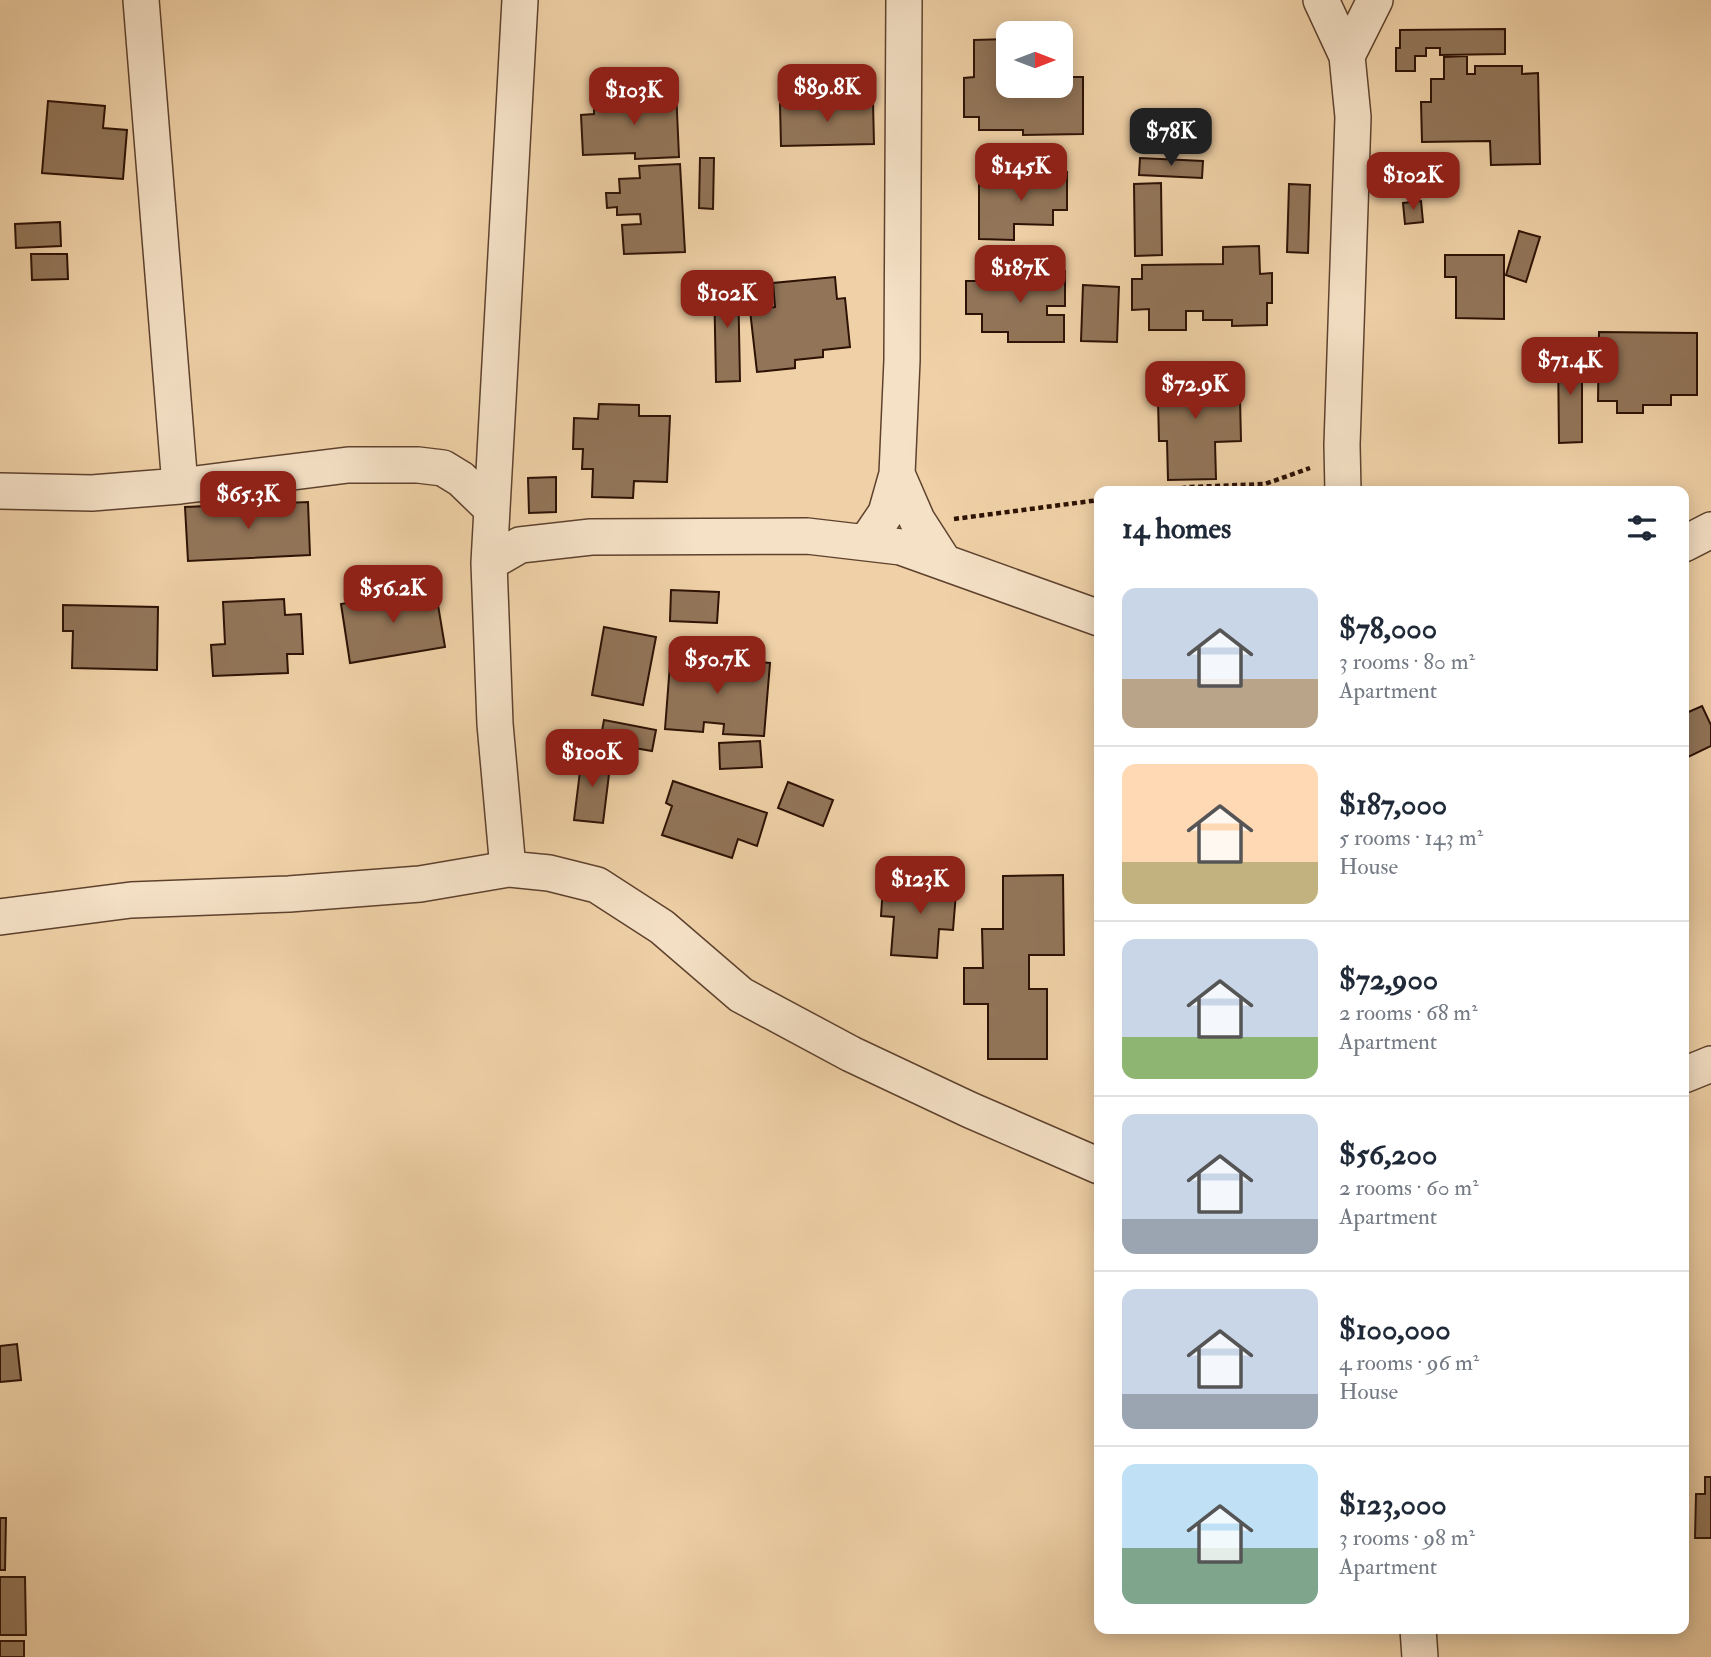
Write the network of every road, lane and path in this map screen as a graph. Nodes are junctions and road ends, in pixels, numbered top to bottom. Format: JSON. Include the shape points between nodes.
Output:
{"nodes":[{"id":1,"x":141,"y":0,"type":"edge"},
{"id":2,"x":520,"y":0,"type":"edge"},
{"id":3,"x":904,"y":0,"type":"edge"},
{"id":4,"x":1321,"y":0,"type":"edge"},
{"id":5,"x":1376,"y":0,"type":"edge"},
{"id":6,"x":1347,"y":56,"type":"junction"},
{"id":7,"x":1342,"y":444,"type":"junction"},
{"id":8,"x":897,"y":474,"type":"junction"},
{"id":9,"x":180,"y":486,"type":"junction"},
{"id":10,"x":1215,"y":486,"type":"edge"},
{"id":11,"x":1343,"y":486,"type":"edge"},
{"id":12,"x":0,"y":491,"type":"edge"},
{"id":13,"x":1094,"y":501,"type":"edge"},
{"id":14,"x":492,"y":509,"type":"junction"},
{"id":15,"x":917,"y":520,"type":"junction"},
{"id":16,"x":1711,"y":530,"type":"edge"},
{"id":17,"x":867,"y":541,"type":"junction"},
{"id":18,"x":1689,"y":541,"type":"edge"},
{"id":19,"x":944,"y":562,"type":"junction"},
{"id":20,"x":489,"y":563,"type":"junction"},
{"id":21,"x":1094,"y":616,"type":"edge"},
{"id":22,"x":508,"y":869,"type":"junction"},
{"id":23,"x":0,"y":917,"type":"edge"},
{"id":24,"x":1711,"y":1064,"type":"edge"},
{"id":25,"x":1689,"y":1073,"type":"edge"},
{"id":26,"x":1094,"y":1164,"type":"edge"},
{"id":27,"x":1418,"y":1634,"type":"edge"},
{"id":28,"x":1420,"y":1657,"type":"edge"}],
"edges":[{"from":1,"to":9,"type":"street"},
{"from":2,"to":14,"type":"street"},
{"from":3,"to":8,"type":"street"},
{"from":4,"to":6,"type":"street"},
{"from":5,"to":6,"type":"street"},
{"from":6,"to":7,"type":"street","via":[[1353,117]]},
{"from":7,"to":10,"type":"path","via":[[1308,469],[1265,484]]},
{"from":7,"to":11,"type":"street"},
{"from":8,"to":15,"type":"street"},
{"from":8,"to":17,"type":"street","via":[[886,513]]},
{"from":9,"to":12,"type":"street","via":[[92,493]]},
{"from":9,"to":14,"type":"street","via":[[348,465],[418,465],[443,468]]},
{"from":13,"to":15,"type":"path"},
{"from":14,"to":20,"type":"street"},
{"from":15,"to":19,"type":"street"},
{"from":16,"to":18,"type":"street"},
{"from":17,"to":19,"type":"street"},
{"from":17,"to":20,"type":"street","via":[[807,536],[591,537],[520,545]]},
{"from":19,"to":21,"type":"street"},
{"from":20,"to":22,"type":"street","via":[[495,724]]},
{"from":22,"to":23,"type":"street","via":[[420,884],[131,900]]},
{"from":22,"to":26,"type":"street","via":[[597,885],[662,928],[741,995],[874,1065]]},
{"from":24,"to":25,"type":"street"},
{"from":27,"to":28,"type":"street"}]}
